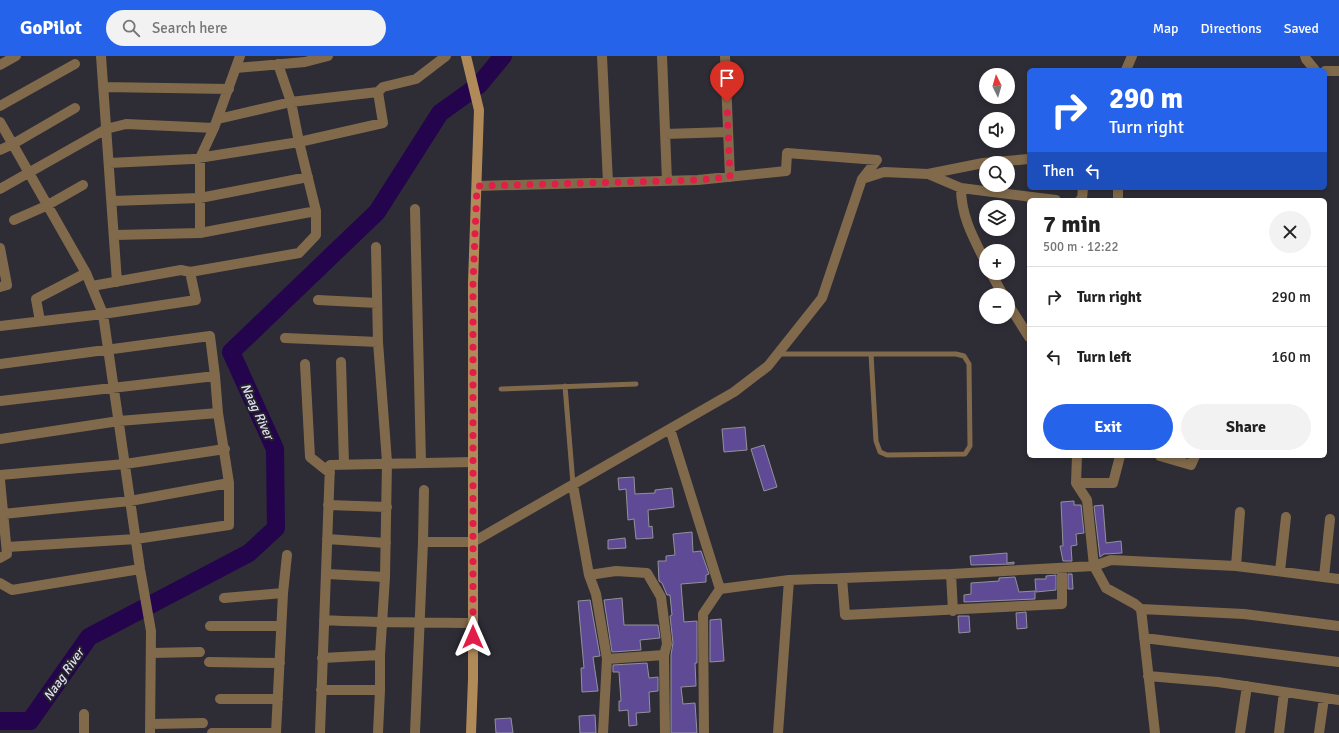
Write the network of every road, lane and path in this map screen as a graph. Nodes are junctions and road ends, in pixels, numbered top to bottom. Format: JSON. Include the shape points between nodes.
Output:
{"nodes":[{"id":1,"x":16,"y":56,"type":"edge"},
{"id":2,"x":101,"y":56,"type":"edge"},
{"id":3,"x":240,"y":56,"type":"edge"},
{"id":4,"x":328,"y":56,"type":"edge"},
{"id":5,"x":446,"y":56,"type":"edge"},
{"id":6,"x":466,"y":56,"type":"edge"},
{"id":7,"x":602,"y":56,"type":"edge"},
{"id":8,"x":662,"y":56,"type":"edge"},
{"id":9,"x":725,"y":56,"type":"edge"},
{"id":10,"x":1132,"y":56,"type":"edge"},
{"id":11,"x":1305,"y":56,"type":"edge"},
{"id":12,"x":307,"y":59,"type":"edge"},
{"id":13,"x":75,"y":64,"type":"dead end"},
{"id":14,"x":278,"y":64,"type":"junction"},
{"id":15,"x":0,"y":65,"type":"edge"},
{"id":16,"x":236,"y":68,"type":"junction"},
{"id":17,"x":1127,"y":68,"type":"edge"},
{"id":18,"x":1313,"y":68,"type":"edge"},
{"id":19,"x":1327,"y":71,"type":"edge"},
{"id":20,"x":1339,"y":71,"type":"edge"},
{"id":21,"x":103,"y":88,"type":"junction"},
{"id":22,"x":230,"y":89,"type":"junction"},
{"id":23,"x":378,"y":92,"type":"junction"},
{"id":24,"x":291,"y":102,"type":"junction"},
{"id":25,"x":0,"y":106,"type":"edge"},
{"id":26,"x":75,"y":108,"type":"dead end"},
{"id":27,"x":0,"y":122,"type":"edge"},
{"id":28,"x":216,"y":123,"type":"junction"},
{"id":29,"x":106,"y":129,"type":"junction"},
{"id":30,"x":728,"y":132,"type":"junction"},
{"id":31,"x":665,"y":134,"type":"junction"},
{"id":32,"x":299,"y":142,"type":"junction"},
{"id":33,"x":13,"y":144,"type":"junction"},
{"id":34,"x":0,"y":150,"type":"edge"},
{"id":35,"x":200,"y":158,"type":"junction"},
{"id":36,"x":1027,"y":159,"type":"edge"},
{"id":37,"x":109,"y":163,"type":"junction"},
{"id":38,"x":27,"y":173,"type":"junction"},
{"id":39,"x":928,"y":174,"type":"junction"},
{"id":40,"x":308,"y":177,"type":"junction"},
{"id":41,"x":730,"y":177,"type":"junction"},
{"id":42,"x":862,"y":179,"type":"junction"},
{"id":43,"x":667,"y":181,"type":"junction"},
{"id":44,"x":608,"y":183,"type":"junction"},
{"id":45,"x":83,"y":185,"type":"dead end"},
{"id":46,"x":477,"y":186,"type":"junction"},
{"id":47,"x":961,"y":188,"type":"junction"},
{"id":48,"x":0,"y":189,"type":"edge"},
{"id":49,"x":200,"y":198,"type":"junction"},
{"id":50,"x":1040,"y":198,"type":"edge"},
{"id":51,"x":112,"y":201,"type":"junction"},
{"id":52,"x":46,"y":206,"type":"junction"},
{"id":53,"x":415,"y":209,"type":"dead end"},
{"id":54,"x":316,"y":211,"type":"junction"},
{"id":55,"x":14,"y":220,"type":"dead end"},
{"id":56,"x":200,"y":233,"type":"junction"},
{"id":57,"x":115,"y":235,"type":"junction"},
{"id":58,"x":376,"y":247,"type":"dead end"},
{"id":59,"x":0,"y":248,"type":"edge"},
{"id":60,"x":979,"y":250,"type":"edge"},
{"id":61,"x":190,"y":272,"type":"junction"},
{"id":62,"x":86,"y":273,"type":"junction"},
{"id":63,"x":117,"y":282,"type":"junction"},
{"id":64,"x":92,"y":286,"type":"junction"},
{"id":65,"x":0,"y":287,"type":"edge"},
{"id":66,"x":318,"y":300,"type":"dead end"},
{"id":67,"x":376,"y":303,"type":"junction"},
{"id":68,"x":103,"y":314,"type":"junction"},
{"id":69,"x":1015,"y":315,"type":"edge"},
{"id":70,"x":40,"y":321,"type":"junction"},
{"id":71,"x":0,"y":326,"type":"edge"},
{"id":72,"x":1027,"y":334,"type":"edge"},
{"id":73,"x":285,"y":338,"type":"dead end"},
{"id":74,"x":378,"y":342,"type":"junction"},
{"id":75,"x":109,"y":349,"type":"junction"},
{"id":76,"x":778,"y":354,"type":"junction"},
{"id":77,"x":871,"y":354,"type":"junction"},
{"id":78,"x":341,"y":362,"type":"dead end"},
{"id":79,"x":0,"y":364,"type":"edge"},
{"id":80,"x":305,"y":364,"type":"dead end"},
{"id":81,"x":215,"y":376,"type":"junction"},
{"id":82,"x":636,"y":384,"type":"dead end"},
{"id":83,"x":565,"y":386,"type":"junction"},
{"id":84,"x":115,"y":388,"type":"junction"},
{"id":85,"x":501,"y":389,"type":"dead end"},
{"id":86,"x":0,"y":401,"type":"edge"},
{"id":87,"x":218,"y":413,"type":"junction"},
{"id":88,"x":119,"y":420,"type":"junction"},
{"id":89,"x":670,"y":429,"type":"junction"},
{"id":90,"x":0,"y":439,"type":"edge"},
{"id":91,"x":225,"y":450,"type":"junction"},
{"id":92,"x":1076,"y":458,"type":"edge"},
{"id":93,"x":1120,"y":458,"type":"edge"},
{"id":94,"x":1174,"y":458,"type":"edge"},
{"id":95,"x":1194,"y":458,"type":"edge"},
{"id":96,"x":387,"y":462,"type":"junction"},
{"id":97,"x":421,"y":462,"type":"junction"},
{"id":98,"x":473,"y":462,"type":"junction"},
{"id":99,"x":125,"y":464,"type":"junction"},
{"id":100,"x":344,"y":464,"type":"junction"},
{"id":101,"x":330,"y":473,"type":"junction"},
{"id":102,"x":0,"y":475,"type":"edge"},
{"id":103,"x":0,"y":480,"type":"edge"},
{"id":104,"x":229,"y":483,"type":"junction"},
{"id":105,"x":1076,"y":483,"type":"junction"},
{"id":106,"x":573,"y":485,"type":"junction"},
{"id":107,"x":424,"y":490,"type":"dead end"},
{"id":108,"x":130,"y":501,"type":"junction"},
{"id":109,"x":328,"y":505,"type":"junction"},
{"id":110,"x":387,"y":507,"type":"junction"},
{"id":111,"x":1240,"y":512,"type":"dead end"},
{"id":112,"x":3,"y":514,"type":"junction"},
{"id":113,"x":1286,"y":517,"type":"dead end"},
{"id":114,"x":1330,"y":519,"type":"dead end"},
{"id":115,"x":136,"y":539,"type":"junction"},
{"id":116,"x":327,"y":539,"type":"junction"},
{"id":117,"x":424,"y":542,"type":"junction"},
{"id":118,"x":473,"y":542,"type":"junction"},
{"id":119,"x":386,"y":543,"type":"junction"},
{"id":120,"x":7,"y":547,"type":"junction"},
{"id":121,"x":288,"y":555,"type":"dead end"},
{"id":122,"x":0,"y":558,"type":"edge"},
{"id":123,"x":1094,"y":566,"type":"junction"},
{"id":124,"x":1236,"y":566,"type":"junction"},
{"id":125,"x":140,"y":569,"type":"junction"},
{"id":126,"x":1062,"y":569,"type":"junction"},
{"id":127,"x":1280,"y":571,"type":"junction"},
{"id":128,"x":327,"y":574,"type":"junction"},
{"id":129,"x":950,"y":574,"type":"junction"},
{"id":130,"x":589,"y":575,"type":"junction"},
{"id":131,"x":385,"y":577,"type":"junction"},
{"id":132,"x":1324,"y":577,"type":"junction"},
{"id":133,"x":842,"y":578,"type":"junction"},
{"id":134,"x":1339,"y":579,"type":"edge"},
{"id":135,"x":789,"y":580,"type":"junction"},
{"id":136,"x":0,"y":583,"type":"edge"},
{"id":137,"x":720,"y":589,"type":"junction"},
{"id":138,"x":283,"y":593,"type":"junction"},
{"id":139,"x":224,"y":598,"type":"dead end"},
{"id":140,"x":1141,"y":609,"type":"junction"},
{"id":141,"x":953,"y":611,"type":"junction"},
{"id":142,"x":324,"y":620,"type":"junction"},
{"id":143,"x":419,"y":622,"type":"junction"},
{"id":144,"x":383,"y":623,"type":"junction"},
{"id":145,"x":473,"y":623,"type":"junction"},
{"id":146,"x":210,"y":626,"type":"dead end"},
{"id":147,"x":281,"y":626,"type":"junction"},
{"id":148,"x":1339,"y":626,"type":"edge"},
{"id":149,"x":1144,"y":638,"type":"junction"},
{"id":150,"x":200,"y":652,"type":"dead end"},
{"id":151,"x":151,"y":653,"type":"junction"},
{"id":152,"x":380,"y":655,"type":"junction"},
{"id":153,"x":664,"y":655,"type":"junction"},
{"id":154,"x":322,"y":658,"type":"junction"},
{"id":155,"x":607,"y":658,"type":"junction"},
{"id":156,"x":209,"y":662,"type":"dead end"},
{"id":157,"x":1339,"y":662,"type":"edge"},
{"id":158,"x":280,"y":663,"type":"junction"},
{"id":159,"x":1148,"y":676,"type":"junction"},
{"id":160,"x":1247,"y":686,"type":"junction"},
{"id":161,"x":321,"y":690,"type":"junction"},
{"id":162,"x":380,"y":690,"type":"junction"},
{"id":163,"x":1284,"y":692,"type":"junction"},
{"id":164,"x":1324,"y":698,"type":"junction"},
{"id":165,"x":220,"y":699,"type":"dead end"},
{"id":166,"x":278,"y":699,"type":"junction"},
{"id":167,"x":1339,"y":700,"type":"edge"},
{"id":168,"x":84,"y":714,"type":"dead end"},
{"id":169,"x":203,"y":723,"type":"dead end"},
{"id":170,"x":150,"y":728,"type":"edge"},
{"id":171,"x":84,"y":733,"type":"edge"},
{"id":172,"x":212,"y":733,"type":"edge"},
{"id":173,"x":276,"y":733,"type":"edge"},
{"id":174,"x":320,"y":733,"type":"edge"},
{"id":175,"x":378,"y":733,"type":"edge"},
{"id":176,"x":415,"y":733,"type":"edge"},
{"id":177,"x":471,"y":733,"type":"edge"},
{"id":178,"x":603,"y":733,"type":"edge"},
{"id":179,"x":665,"y":733,"type":"edge"},
{"id":180,"x":704,"y":733,"type":"edge"},
{"id":181,"x":778,"y":733,"type":"edge"},
{"id":182,"x":1155,"y":733,"type":"edge"},
{"id":183,"x":1240,"y":733,"type":"edge"},
{"id":184,"x":1279,"y":733,"type":"edge"},
{"id":185,"x":1319,"y":733,"type":"edge"}],
"edges":[{"from":1,"to":15,"type":"street"},
{"from":2,"to":21,"type":"street"},
{"from":3,"to":16,"type":"street"},
{"from":4,"to":12,"type":"street"},
{"from":5,"to":23,"type":"street","via":[[416,79],[383,87]]},
{"from":6,"to":46,"type":"street","via":[[479,110]]},
{"from":7,"to":44,"type":"street"},
{"from":8,"to":31,"type":"street"},
{"from":9,"to":30,"type":"street"},
{"from":10,"to":17,"type":"street"},
{"from":11,"to":18,"type":"street"},
{"from":12,"to":14,"type":"street"},
{"from":13,"to":25,"type":"street"},
{"from":14,"to":16,"type":"street"},
{"from":14,"to":24,"type":"street"},
{"from":16,"to":22,"type":"street"},
{"from":19,"to":20,"type":"street"},
{"from":21,"to":22,"type":"street"},
{"from":21,"to":29,"type":"street"},
{"from":22,"to":28,"type":"street"},
{"from":23,"to":24,"type":"street"},
{"from":23,"to":32,"type":"street","via":[[384,123]]},
{"from":24,"to":28,"type":"street"},
{"from":24,"to":32,"type":"street"},
{"from":26,"to":33,"type":"street"},
{"from":27,"to":33,"type":"street"},
{"from":28,"to":29,"type":"street","via":[[126,124]]},
{"from":28,"to":35,"type":"street"},
{"from":29,"to":37,"type":"street"},
{"from":29,"to":38,"type":"street"},
{"from":30,"to":31,"type":"street"},
{"from":30,"to":41,"type":"street"},
{"from":31,"to":43,"type":"street"},
{"from":32,"to":35,"type":"street"},
{"from":32,"to":40,"type":"street"},
{"from":33,"to":34,"type":"street"},
{"from":33,"to":38,"type":"street"},
{"from":35,"to":37,"type":"street"},
{"from":35,"to":49,"type":"street"},
{"from":36,"to":39,"type":"street","via":[[983,163]]},
{"from":37,"to":51,"type":"street"},
{"from":38,"to":48,"type":"street"},
{"from":38,"to":52,"type":"street"},
{"from":39,"to":42,"type":"street","via":[[884,172]]},
{"from":39,"to":47,"type":"street"},
{"from":40,"to":49,"type":"street"},
{"from":40,"to":54,"type":"street"},
{"from":41,"to":42,"type":"street","via":[[786,171],[787,153],[877,160]]},
{"from":41,"to":43,"type":"street"},
{"from":42,"to":76,"type":"street","via":[[822,298]]},
{"from":43,"to":44,"type":"street"},
{"from":44,"to":46,"type":"street"},
{"from":45,"to":52,"type":"street"},
{"from":46,"to":98,"type":"street","via":[[473,283]]},
{"from":47,"to":50,"type":"street"},
{"from":47,"to":60,"type":"street","via":[[961,203],[969,231]]},
{"from":49,"to":51,"type":"street"},
{"from":49,"to":56,"type":"street"},
{"from":51,"to":57,"type":"street"},
{"from":52,"to":55,"type":"street"},
{"from":52,"to":62,"type":"street"},
{"from":53,"to":97,"type":"street"},
{"from":54,"to":56,"type":"street"},
{"from":54,"to":61,"type":"street","via":[[316,235],[299,252]]},
{"from":56,"to":57,"type":"street"},
{"from":57,"to":63,"type":"street"},
{"from":58,"to":67,"type":"street"},
{"from":59,"to":65,"type":"street","via":[[7,285]]},
{"from":61,"to":63,"type":"street","via":[[181,270]]},
{"from":61,"to":68,"type":"street","via":[[196,300]]},
{"from":62,"to":64,"type":"street"},
{"from":62,"to":70,"type":"street","via":[[36,298]]},
{"from":63,"to":64,"type":"street"},
{"from":64,"to":68,"type":"street"},
{"from":66,"to":67,"type":"street"},
{"from":67,"to":74,"type":"street"},
{"from":68,"to":70,"type":"street"},
{"from":68,"to":75,"type":"street"},
{"from":69,"to":72,"type":"street"},
{"from":70,"to":71,"type":"street"},
{"from":73,"to":74,"type":"street"},
{"from":74,"to":96,"type":"street"},
{"from":75,"to":79,"type":"street"},
{"from":75,"to":81,"type":"street","via":[[210,336]]},
{"from":75,"to":84,"type":"street"},
{"from":76,"to":77,"type":"lane"},
{"from":76,"to":89,"type":"street","via":[[768,366],[734,392]]},
{"from":77,"to":77,"type":"lane","via":[[964,356],[969,364],[970,446],[965,454],[887,455],[880,452],[876,442]]},
{"from":78,"to":100,"type":"street"},
{"from":80,"to":101,"type":"street","via":[[310,457]]},
{"from":81,"to":84,"type":"street"},
{"from":81,"to":87,"type":"street"},
{"from":82,"to":83,"type":"lane"},
{"from":83,"to":85,"type":"lane"},
{"from":83,"to":106,"type":"lane"},
{"from":84,"to":86,"type":"street"},
{"from":84,"to":88,"type":"street"},
{"from":87,"to":88,"type":"street"},
{"from":87,"to":91,"type":"street"},
{"from":88,"to":90,"type":"street"},
{"from":88,"to":99,"type":"street"},
{"from":89,"to":106,"type":"street"},
{"from":89,"to":137,"type":"street"},
{"from":91,"to":99,"type":"street"},
{"from":91,"to":104,"type":"street"},
{"from":92,"to":105,"type":"street"},
{"from":93,"to":105,"type":"street","via":[[1114,483]]},
{"from":94,"to":95,"type":"street","via":[[1191,465]]},
{"from":96,"to":97,"type":"street"},
{"from":96,"to":100,"type":"street"},
{"from":96,"to":110,"type":"street"},
{"from":97,"to":98,"type":"street"},
{"from":98,"to":118,"type":"street"},
{"from":99,"to":102,"type":"street"},
{"from":99,"to":108,"type":"street"},
{"from":100,"to":101,"type":"street","via":[[330,465]]},
{"from":101,"to":109,"type":"street"},
{"from":103,"to":112,"type":"street"},
{"from":104,"to":108,"type":"street"},
{"from":104,"to":115,"type":"street","via":[[229,525]]},
{"from":105,"to":123,"type":"street","via":[[1086,500]]},
{"from":106,"to":118,"type":"street"},
{"from":106,"to":130,"type":"street"},
{"from":107,"to":117,"type":"street"},
{"from":108,"to":112,"type":"street"},
{"from":108,"to":115,"type":"street"},
{"from":109,"to":110,"type":"street"},
{"from":109,"to":116,"type":"street"},
{"from":110,"to":119,"type":"street"},
{"from":111,"to":124,"type":"street"},
{"from":112,"to":120,"type":"street"},
{"from":113,"to":127,"type":"street"},
{"from":114,"to":132,"type":"street"},
{"from":115,"to":120,"type":"street"},
{"from":115,"to":125,"type":"street"},
{"from":116,"to":119,"type":"street"},
{"from":116,"to":128,"type":"street"},
{"from":117,"to":118,"type":"street"},
{"from":117,"to":143,"type":"street"},
{"from":118,"to":145,"type":"street"},
{"from":119,"to":131,"type":"street"},
{"from":120,"to":122,"type":"street","via":[[8,554]]},
{"from":121,"to":138,"type":"street"},
{"from":123,"to":124,"type":"street","via":[[1111,560]]},
{"from":123,"to":126,"type":"street"},
{"from":123,"to":140,"type":"street","via":[[1106,588]]},
{"from":124,"to":127,"type":"street"},
{"from":125,"to":136,"type":"street","via":[[12,590]]},
{"from":125,"to":151,"type":"street","via":[[151,631]]},
{"from":126,"to":129,"type":"street"},
{"from":126,"to":141,"type":"street","via":[[1062,604]]},
{"from":127,"to":132,"type":"street"},
{"from":128,"to":131,"type":"street"},
{"from":128,"to":142,"type":"street"},
{"from":129,"to":133,"type":"street"},
{"from":129,"to":141,"type":"street"},
{"from":130,"to":153,"type":"street","via":[[616,571],[648,574],[661,597],[667,644]]},
{"from":130,"to":155,"type":"street","via":[[596,594]]},
{"from":131,"to":144,"type":"street"},
{"from":132,"to":134,"type":"street"},
{"from":133,"to":135,"type":"street"},
{"from":133,"to":141,"type":"street","via":[[845,615]]},
{"from":135,"to":137,"type":"street"},
{"from":135,"to":181,"type":"street"},
{"from":137,"to":180,"type":"street","via":[[703,614]]},
{"from":138,"to":139,"type":"street"},
{"from":138,"to":147,"type":"street"},
{"from":140,"to":148,"type":"street","via":[[1244,614]]},
{"from":140,"to":149,"type":"street"},
{"from":142,"to":144,"type":"street"},
{"from":142,"to":154,"type":"street"},
{"from":143,"to":144,"type":"street"},
{"from":143,"to":145,"type":"street"},
{"from":143,"to":176,"type":"street"},
{"from":144,"to":152,"type":"street"},
{"from":145,"to":177,"type":"street"},
{"from":146,"to":147,"type":"street"},
{"from":147,"to":158,"type":"street"},
{"from":149,"to":157,"type":"street"},
{"from":149,"to":159,"type":"street"},
{"from":150,"to":151,"type":"street"},
{"from":151,"to":170,"type":"street"},
{"from":152,"to":154,"type":"street"},
{"from":152,"to":162,"type":"street"},
{"from":153,"to":155,"type":"street"},
{"from":153,"to":179,"type":"street"},
{"from":154,"to":161,"type":"street"},
{"from":155,"to":178,"type":"street"},
{"from":156,"to":158,"type":"street"},
{"from":158,"to":166,"type":"street"},
{"from":159,"to":160,"type":"street"},
{"from":159,"to":182,"type":"street"},
{"from":160,"to":163,"type":"street"},
{"from":160,"to":183,"type":"street"},
{"from":161,"to":162,"type":"street"},
{"from":161,"to":174,"type":"street"},
{"from":162,"to":175,"type":"street"},
{"from":163,"to":164,"type":"street"},
{"from":163,"to":184,"type":"street"},
{"from":164,"to":167,"type":"street"},
{"from":164,"to":185,"type":"street"},
{"from":165,"to":166,"type":"street"},
{"from":166,"to":173,"type":"street"},
{"from":168,"to":171,"type":"street"},
{"from":169,"to":170,"type":"street"},
{"from":172,"to":173,"type":"street"}]}
